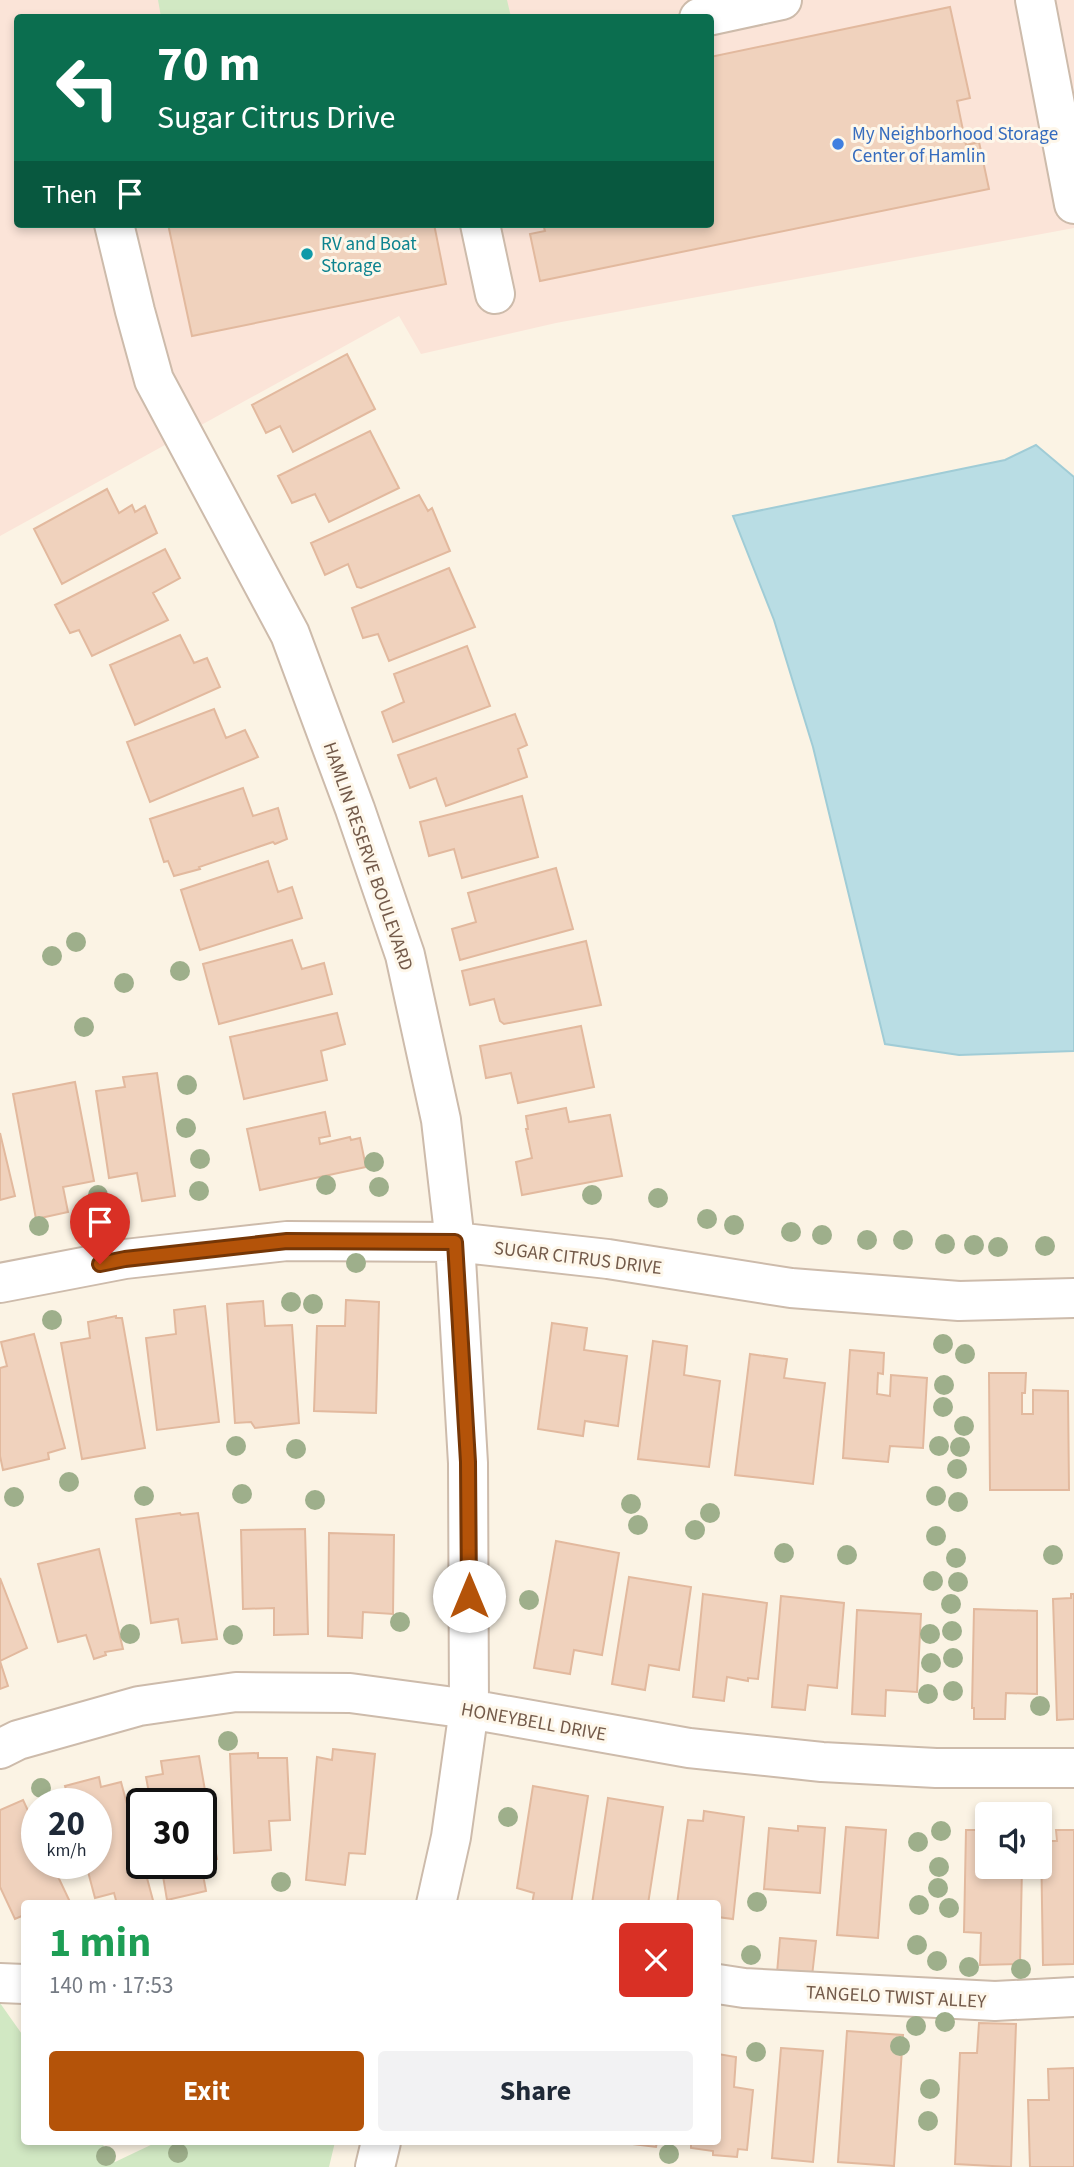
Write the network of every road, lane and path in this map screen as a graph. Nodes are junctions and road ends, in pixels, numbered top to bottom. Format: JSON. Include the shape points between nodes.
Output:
{"nodes":[{"id":1,"x":782,"y":0,"type":"edge"},
{"id":2,"x":1035,"y":0,"type":"edge"},
{"id":3,"x":714,"y":15,"type":"edge"},
{"id":4,"x":1074,"y":204,"type":"edge"},
{"id":5,"x":115,"y":228,"type":"edge"},
{"id":6,"x":481,"y":228,"type":"edge"},
{"id":7,"x":495,"y":294,"type":"dead end"},
{"id":8,"x":455,"y":1242,"type":"junction"},
{"id":9,"x":0,"y":1283,"type":"edge"},
{"id":10,"x":1074,"y":1298,"type":"edge"},
{"id":11,"x":469,"y":1709,"type":"junction"},
{"id":12,"x":0,"y":1749,"type":"edge"},
{"id":13,"x":1074,"y":1768,"type":"edge"},
{"id":14,"x":437,"y":1900,"type":"edge"},
{"id":15,"x":0,"y":1983,"type":"edge"},
{"id":16,"x":21,"y":1984,"type":"edge"},
{"id":17,"x":721,"y":1984,"type":"edge"},
{"id":18,"x":1074,"y":1997,"type":"edge"}],
"edges":[{"from":1,"to":3,"type":"street"},
{"from":2,"to":4,"type":"street"},
{"from":5,"to":8,"type":"street","name":"HAMLIN RESERVE BOULEVARD","via":[[154,380],[290,634],[405,955],[441,1120]]},
{"from":6,"to":7,"type":"street"},
{"from":8,"to":9,"type":"street","name":"SUGAR CITRUS DRIVE","via":[[287,1241],[125,1259]]},
{"from":8,"to":10,"type":"street","name":"SUGAR CITRUS DRIVE","via":[[608,1259],[790,1288],[959,1301]]},
{"from":8,"to":11,"type":"street","name":"HAMLIN RESERVE BOULEVARD","via":[[468,1462]]},
{"from":11,"to":12,"type":"street","name":"HONEYBELL DRIVE","via":[[350,1693],[236,1692],[139,1706]]},
{"from":11,"to":13,"type":"street","name":"HONEYBELL DRIVE","via":[[689,1748],[822,1762]]},
{"from":11,"to":14,"type":"street","name":"HAMLIN RESERVE BOULEVARD","via":[[452,1836]]},
{"from":15,"to":16,"type":"street"},
{"from":17,"to":18,"type":"street","name":"TANGELO TWIST ALLEY","via":[[995,2001]]}]}
